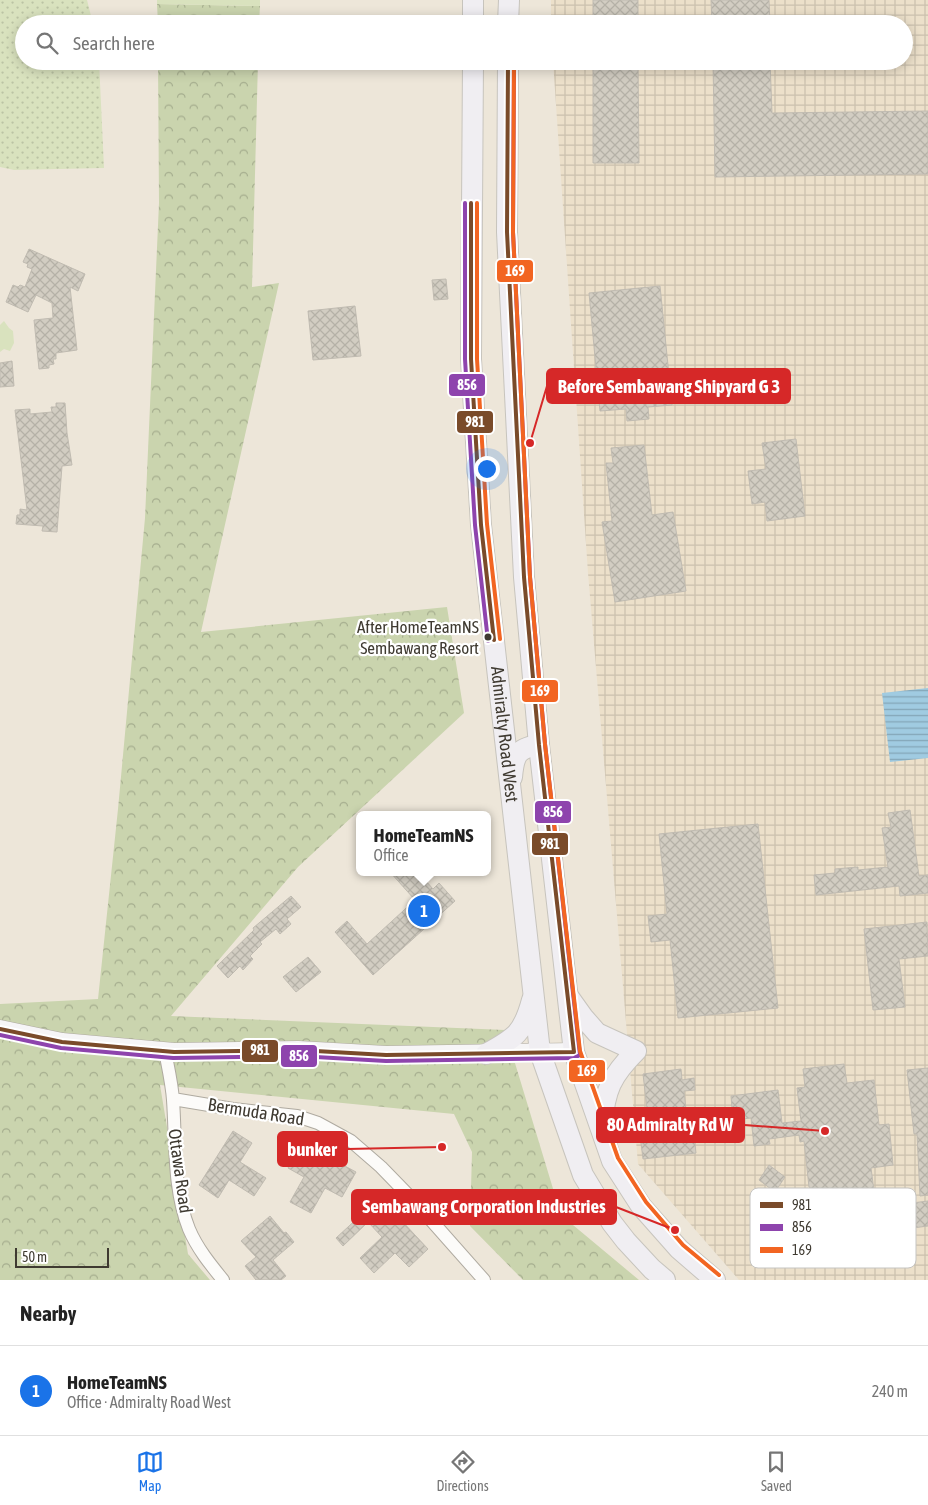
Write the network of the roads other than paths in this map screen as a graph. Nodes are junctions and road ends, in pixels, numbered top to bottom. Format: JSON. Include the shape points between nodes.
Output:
{"nodes":[{"id":1,"x":472,"y":0,"type":"edge"},
{"id":2,"x":509,"y":0,"type":"edge"},
{"id":3,"x":473,"y":15,"type":"edge"},
{"id":4,"x":508,"y":15,"type":"edge"},
{"id":5,"x":473,"y":70,"type":"edge"},
{"id":6,"x":508,"y":70,"type":"edge"},
{"id":7,"x":539,"y":745,"type":"junction"},
{"id":8,"x":511,"y":795,"type":"junction"},
{"id":9,"x":566,"y":993,"type":"junction"},
{"id":10,"x":533,"y":996,"type":"junction"},
{"id":11,"x":0,"y":1029,"type":"edge"},
{"id":12,"x":164,"y":1051,"type":"junction"},
{"id":13,"x":540,"y":1052,"type":"junction"},
{"id":14,"x":574,"y":1052,"type":"junction"},
{"id":15,"x":486,"y":1054,"type":"junction"},
{"id":16,"x":173,"y":1100,"type":"junction"},
{"id":17,"x":601,"y":1130,"type":"junction"},
{"id":18,"x":223,"y":1280,"type":"edge"},
{"id":19,"x":484,"y":1280,"type":"edge"},
{"id":20,"x":665,"y":1280,"type":"edge"},
{"id":21,"x":715,"y":1280,"type":"edge"}],
"edges":[{"from":1,"to":3,"type":"main road"},
{"from":2,"to":4,"type":"main road"},
{"from":5,"to":8,"type":"main road","name":"Admiralty Road West","via":[[471,360],[482,525]]},
{"from":6,"to":7,"type":"main road","name":"Admiralty Road West","via":[[509,287],[524,577]]},
{"from":7,"to":8,"type":"main road","via":[[526,747],[518,753],[513,766]]},
{"from":7,"to":9,"type":"main road","name":"Admiralty Road West"},
{"from":8,"to":10,"type":"main road","name":"Admiralty Road West"},
{"from":9,"to":14,"type":"main road","name":"Admiralty Road West"},
{"from":9,"to":17,"type":"main road","via":[[596,1033],[636,1051],[622,1065],[605,1097]]},
{"from":10,"to":13,"type":"main road","name":"Admiralty Road West"},
{"from":10,"to":15,"type":"main road","via":[[522,1029],[511,1041]]},
{"from":11,"to":12,"type":"main road","via":[[62,1042]]},
{"from":12,"to":15,"type":"main road","via":[[298,1050],[386,1056]]},
{"from":12,"to":16,"type":"street","name":"Ottawa Road"},
{"from":13,"to":14,"type":"main road"},
{"from":13,"to":15,"type":"main road"},
{"from":13,"to":20,"type":"main road","name":"Admiralty Road West","via":[[583,1175],[626,1241]]},
{"from":14,"to":17,"type":"main road","name":"Admiralty Road West"},
{"from":16,"to":18,"type":"street","name":"Ottawa Road","via":[[180,1194],[189,1229],[205,1260]]},
{"from":16,"to":19,"type":"street","name":"Bermuda Road","via":[[297,1116],[351,1141],[409,1195]]},
{"from":17,"to":21,"type":"main road","name":"Admiralty Road West","via":[[612,1161],[642,1206],[679,1249]]}]}
